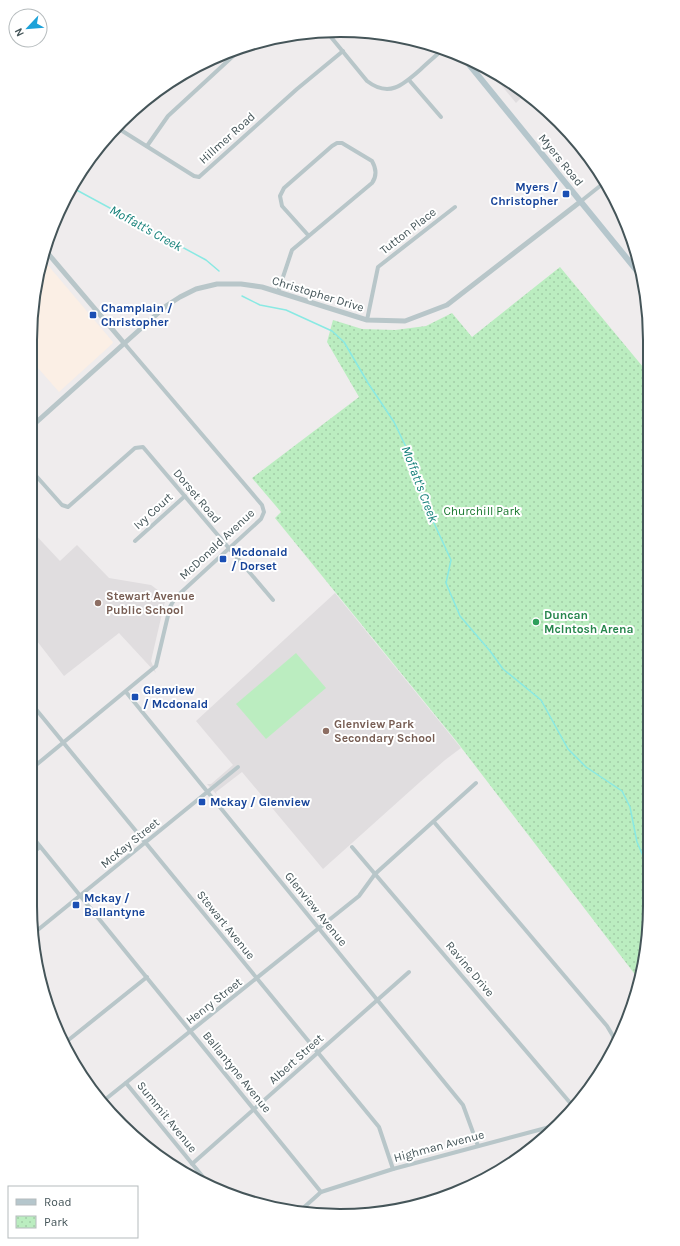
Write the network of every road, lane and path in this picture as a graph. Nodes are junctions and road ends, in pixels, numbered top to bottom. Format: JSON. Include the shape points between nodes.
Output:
{"nodes":[{"id":1,"x":331,"y":37,"type":"edge"},
{"id":2,"x":343,"y":51,"type":"junction"},
{"id":3,"x":438,"y":53,"type":"edge"},
{"id":4,"x":232,"y":57,"type":"edge"},
{"id":5,"x":471,"y":67,"type":"edge"},
{"id":6,"x":409,"y":80,"type":"junction"},
{"id":7,"x":441,"y":117,"type":"dead end"},
{"id":8,"x":122,"y":130,"type":"edge"},
{"id":9,"x":147,"y":146,"type":"junction"},
{"id":10,"x":600,"y":186,"type":"edge"},
{"id":11,"x":580,"y":202,"type":"junction"},
{"id":12,"x":454,"y":207,"type":"dead end"},
{"id":13,"x":308,"y":235,"type":"junction"},
{"id":14,"x":49,"y":255,"type":"edge"},
{"id":15,"x":634,"y":268,"type":"edge"},
{"id":16,"x":278,"y":292,"type":"junction"},
{"id":17,"x":367,"y":320,"type":"junction"},
{"id":18,"x":124,"y":343,"type":"junction"},
{"id":19,"x":37,"y":421,"type":"edge"},
{"id":20,"x":37,"y":477,"type":"edge"},
{"id":21,"x":185,"y":496,"type":"junction"},
{"id":22,"x":134,"y":541,"type":"dead end"},
{"id":23,"x":229,"y":548,"type":"junction"},
{"id":24,"x":273,"y":600,"type":"dead end"},
{"id":25,"x":126,"y":692,"type":"junction"},
{"id":26,"x":37,"y":710,"type":"edge"},
{"id":27,"x":64,"y":742,"type":"junction"},
{"id":28,"x":37,"y":764,"type":"edge"},
{"id":29,"x":238,"y":767,"type":"dead end"},
{"id":30,"x":476,"y":783,"type":"dead end"},
{"id":31,"x":207,"y":792,"type":"junction"},
{"id":32,"x":434,"y":822,"type":"junction"},
{"id":33,"x":37,"y":843,"type":"edge"},
{"id":34,"x":146,"y":843,"type":"junction"},
{"id":35,"x":40,"y":847,"type":"junction"},
{"id":36,"x":352,"y":847,"type":"dead end"},
{"id":37,"x":37,"y":849,"type":"edge"},
{"id":38,"x":375,"y":874,"type":"junction"},
{"id":39,"x":80,"y":896,"type":"junction"},
{"id":40,"x":319,"y":929,"type":"junction"},
{"id":41,"x":38,"y":930,"type":"edge"},
{"id":42,"x":409,"y":972,"type":"dead end"},
{"id":43,"x":147,"y":977,"type":"junction"},
{"id":44,"x":257,"y":979,"type":"junction"},
{"id":45,"x":377,"y":1000,"type":"junction"},
{"id":46,"x":191,"y":1031,"type":"junction"},
{"id":47,"x":613,"y":1037,"type":"edge"},
{"id":48,"x":68,"y":1040,"type":"edge"},
{"id":49,"x":318,"y":1053,"type":"junction"},
{"id":50,"x":126,"y":1082,"type":"junction"},
{"id":51,"x":106,"y":1098,"type":"edge"},
{"id":52,"x":570,"y":1103,"type":"edge"},
{"id":53,"x":254,"y":1109,"type":"junction"},
{"id":54,"x":546,"y":1128,"type":"edge"},
{"id":55,"x":478,"y":1146,"type":"junction"},
{"id":56,"x":192,"y":1164,"type":"junction"},
{"id":57,"x":393,"y":1169,"type":"junction"},
{"id":58,"x":202,"y":1176,"type":"edge"},
{"id":59,"x":321,"y":1192,"type":"junction"},
{"id":60,"x":305,"y":1206,"type":"edge"}],
"edges":[{"from":1,"to":2,"type":"street"},
{"from":2,"to":6,"type":"street","via":[[375,87],[395,88]]},
{"from":2,"to":9,"type":"street","name":"Hillmer Road","via":[[297,88],[199,177]]},
{"from":3,"to":6,"type":"street"},
{"from":4,"to":9,"type":"street","via":[[168,116]]},
{"from":5,"to":11,"type":"main road","name":"Myers Road"},
{"from":6,"to":7,"type":"street"},
{"from":8,"to":9,"type":"street","name":"Hillmer Road"},
{"from":10,"to":11,"type":"street","name":"Christopher Drive"},
{"from":11,"to":15,"type":"main road","name":"Myers Road"},
{"from":11,"to":17,"type":"street","name":"Christopher Drive","via":[[447,305],[405,321]]},
{"from":12,"to":17,"type":"street","name":"Tutton Place","via":[[378,267]]},
{"from":13,"to":13,"type":"street","via":[[372,183],[376,174],[372,160],[342,143],[337,143],[284,188],[280,196],[282,206]]},
{"from":13,"to":16,"type":"street","via":[[292,250]]},
{"from":14,"to":18,"type":"street"},
{"from":16,"to":17,"type":"street","name":"Christopher Drive"},
{"from":16,"to":18,"type":"street","name":"Christopher Drive","via":[[234,283],[196,289],[166,306]]},
{"from":18,"to":19,"type":"street","name":"Christopher Drive"},
{"from":18,"to":23,"type":"street","name":"McDonald Avenue","via":[[264,507],[261,519]]},
{"from":20,"to":21,"type":"street","name":"Dorset Road","via":[[62,505],[68,507],[135,448],[143,447]]},
{"from":21,"to":22,"type":"street","name":"Ivy Court"},
{"from":21,"to":23,"type":"street","name":"Dorset Road"},
{"from":23,"to":24,"type":"street","name":"Dorset Road"},
{"from":23,"to":25,"type":"street","name":"McDonald Avenue","via":[[175,598],[170,607],[156,666]]},
{"from":25,"to":27,"type":"street","name":"McDonald Avenue"},
{"from":25,"to":31,"type":"street","name":"Glenview Avenue"},
{"from":26,"to":27,"type":"street","name":"Stewart Avenue"},
{"from":27,"to":28,"type":"street","name":"McDonald Avenue"},
{"from":27,"to":34,"type":"street","name":"Stewart Avenue"},
{"from":29,"to":31,"type":"street","name":"McKay Street"},
{"from":30,"to":32,"type":"street","name":"Henry Street"},
{"from":31,"to":34,"type":"street","name":"McKay Street"},
{"from":31,"to":40,"type":"street","name":"Glenview Avenue"},
{"from":32,"to":38,"type":"street","name":"Henry Street"},
{"from":32,"to":47,"type":"street","via":[[607,1026]]},
{"from":33,"to":35,"type":"street","name":"Ballantyne Avenue"},
{"from":34,"to":39,"type":"street","name":"McKay Street"},
{"from":34,"to":44,"type":"street","name":"Stewart Avenue"},
{"from":35,"to":37,"type":"street"},
{"from":35,"to":39,"type":"street","name":"Ballantyne Avenue"},
{"from":36,"to":38,"type":"street","name":"Ravine Drive"},
{"from":38,"to":40,"type":"street","name":"Henry Street","via":[[359,896]]},
{"from":38,"to":52,"type":"street","name":"Ravine Drive"},
{"from":39,"to":41,"type":"street","name":"McKay Street"},
{"from":39,"to":43,"type":"street","name":"Ballantyne Avenue"},
{"from":40,"to":44,"type":"street","name":"Henry Street"},
{"from":40,"to":45,"type":"street","name":"Glenview Avenue"},
{"from":42,"to":45,"type":"street","name":"Albert Street"},
{"from":43,"to":46,"type":"street","name":"Ballantyne Avenue"},
{"from":43,"to":48,"type":"street"},
{"from":44,"to":46,"type":"street","name":"Henry Street"},
{"from":44,"to":49,"type":"street","name":"Stewart Avenue"},
{"from":45,"to":49,"type":"street","name":"Albert Street"},
{"from":45,"to":55,"type":"street","name":"Glenview Avenue","via":[[463,1105]]},
{"from":46,"to":50,"type":"street","name":"Henry Street"},
{"from":46,"to":53,"type":"street","name":"Ballantyne Avenue"},
{"from":49,"to":53,"type":"street","name":"Albert Street"},
{"from":49,"to":57,"type":"street","name":"Stewart Avenue","via":[[379,1127]]},
{"from":50,"to":51,"type":"street","name":"Henry Street"},
{"from":50,"to":56,"type":"street","name":"Summit Avenue"},
{"from":53,"to":56,"type":"street","name":"Albert Street"},
{"from":53,"to":59,"type":"street","name":"Ballantyne Avenue"},
{"from":54,"to":55,"type":"street","name":"Highman Avenue"},
{"from":55,"to":57,"type":"street","name":"Highman Avenue"},
{"from":56,"to":58,"type":"street"},
{"from":57,"to":59,"type":"street","name":"Highman Avenue"},
{"from":59,"to":60,"type":"street","name":"Highman Avenue"}]}
